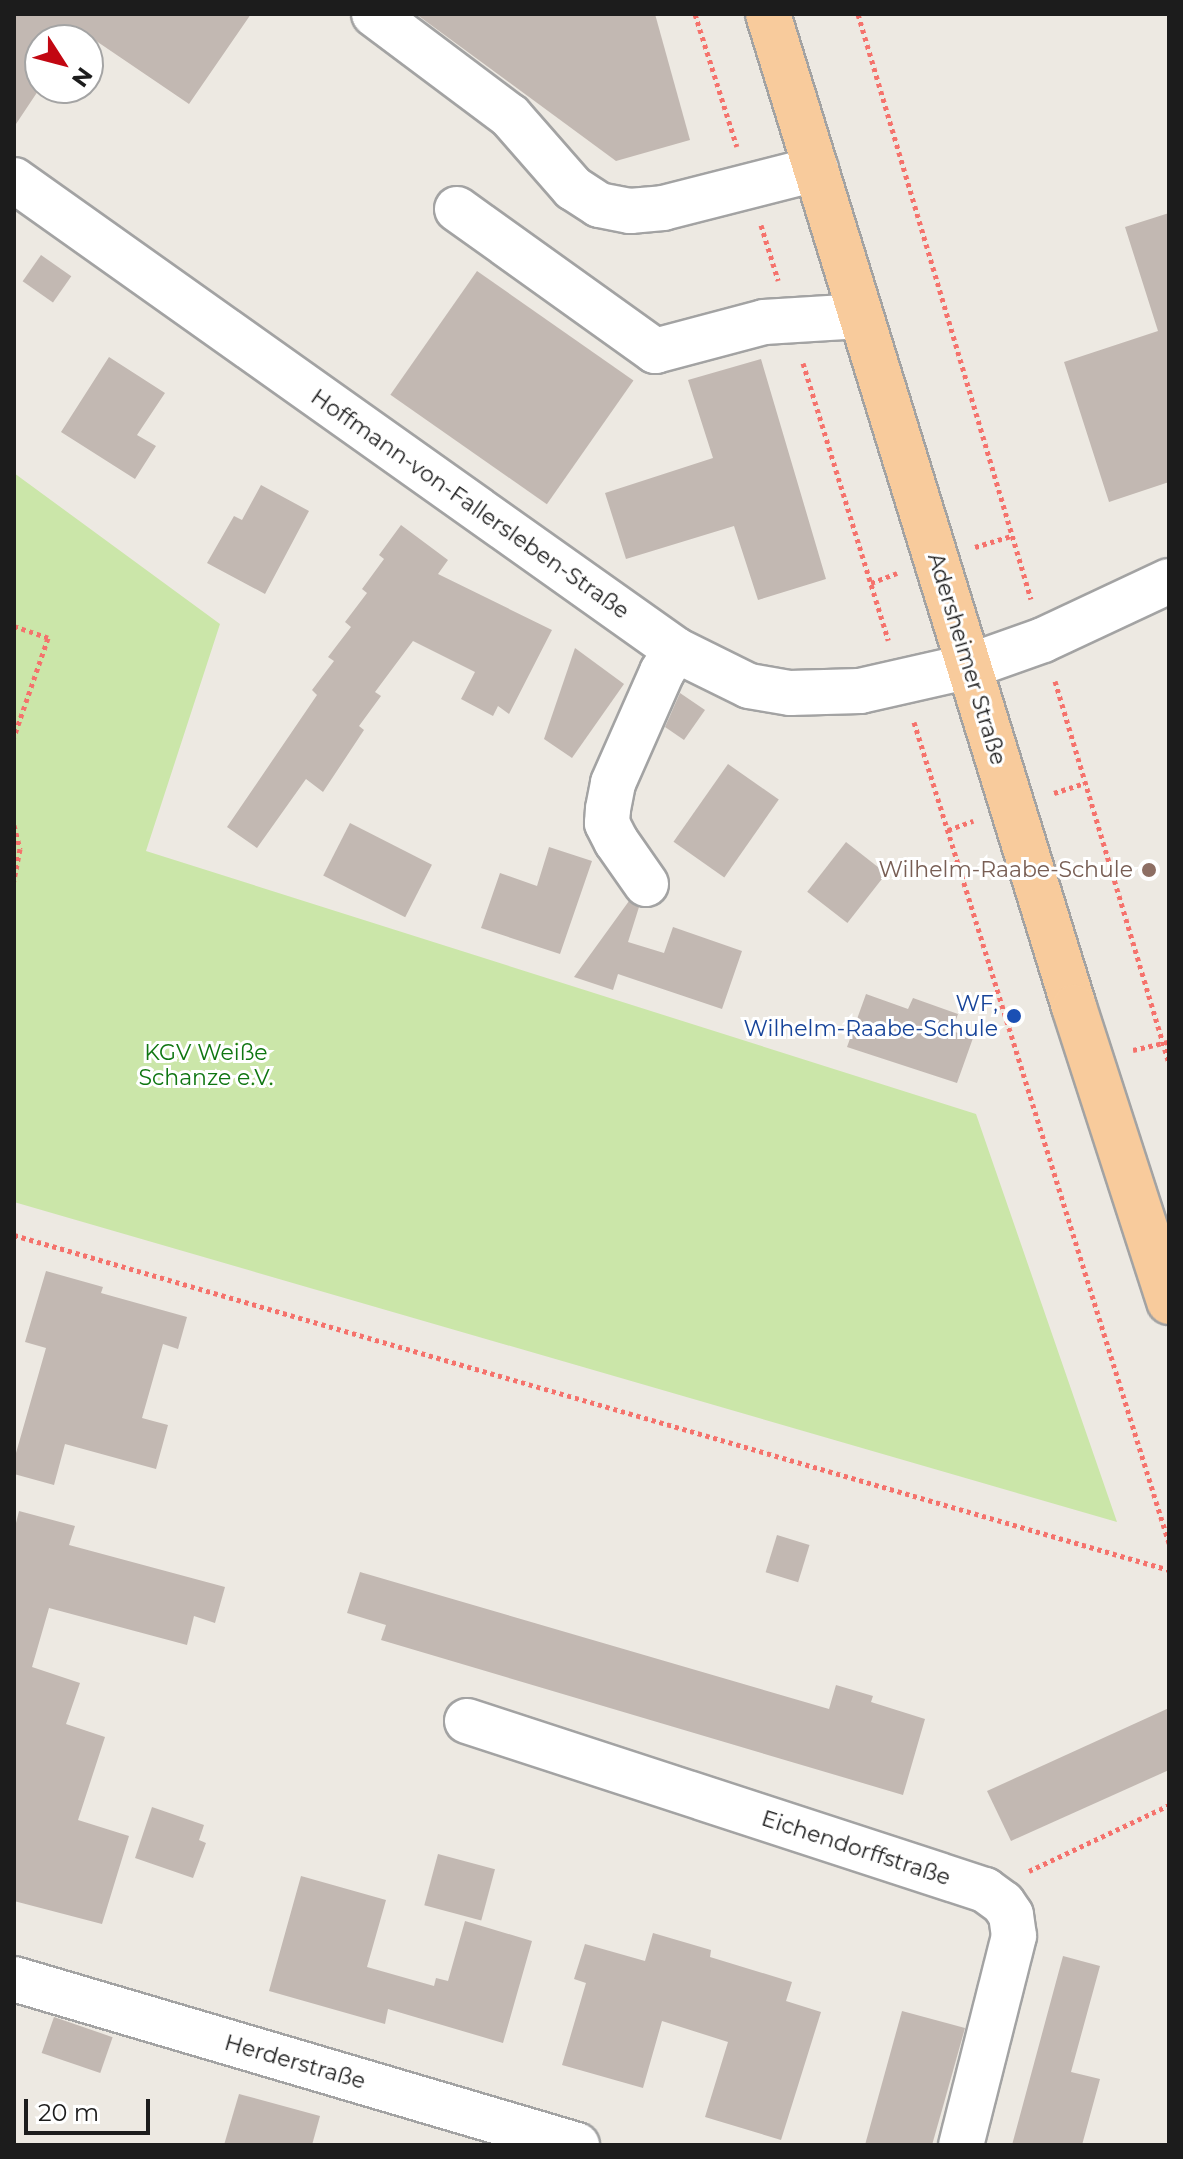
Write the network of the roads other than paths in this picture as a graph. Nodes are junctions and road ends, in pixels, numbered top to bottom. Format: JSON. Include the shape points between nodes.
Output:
{"nodes":[{"id":1,"x":374,"y":14,"type":"edge"},
{"id":2,"x":768,"y":14,"type":"edge"},
{"id":3,"x":816,"y":169,"type":"junction"},
{"id":4,"x":14,"y":180,"type":"edge"},
{"id":5,"x":457,"y":209,"type":"dead end"},
{"id":6,"x":861,"y":316,"type":"junction"},
{"id":7,"x":1169,"y":581,"type":"edge"},
{"id":8,"x":676,"y":650,"type":"junction"},
{"id":9,"x":970,"y":666,"type":"junction"},
{"id":10,"x":646,"y":884,"type":"dead end"},
{"id":11,"x":1169,"y":1302,"type":"edge"},
{"id":12,"x":467,"y":1721,"type":"dead end"},
{"id":13,"x":14,"y":1979,"type":"edge"},
{"id":14,"x":577,"y":2145,"type":"edge"},
{"id":15,"x":961,"y":2145,"type":"edge"}],
"edges":[{"from":1,"to":3,"type":"street","via":[[510,116],[573,188],[599,205],[630,211],[663,208]]},
{"from":2,"to":3,"type":"main road","name":"Adersheimer Straße"},
{"from":3,"to":6,"type":"main road","name":"Adersheimer Straße"},
{"from":4,"to":8,"type":"street","name":"Hoffmann-von-Fallersleben-Straße"},
{"from":5,"to":6,"type":"street","via":[[655,351],[764,322]]},
{"from":6,"to":9,"type":"main road","name":"Adersheimer Straße"},
{"from":7,"to":9,"type":"street","name":"Hoffmann-von-Fallersleben-Straße","via":[[1043,640]]},
{"from":8,"to":9,"type":"street","name":"Hoffmann-von-Fallersleben-Straße","via":[[749,686],[790,693],[860,691]]},
{"from":8,"to":10,"type":"street","via":[[613,783],[608,809],[607,823],[616,841]]},
{"from":9,"to":11,"type":"main road","name":"Adersheimer Straße"},
{"from":12,"to":15,"type":"street","name":"Eichendorffstraße","via":[[985,1890],[1003,1903],[1014,1936]]},
{"from":13,"to":14,"type":"street","name":"Herderstraße"}]}
